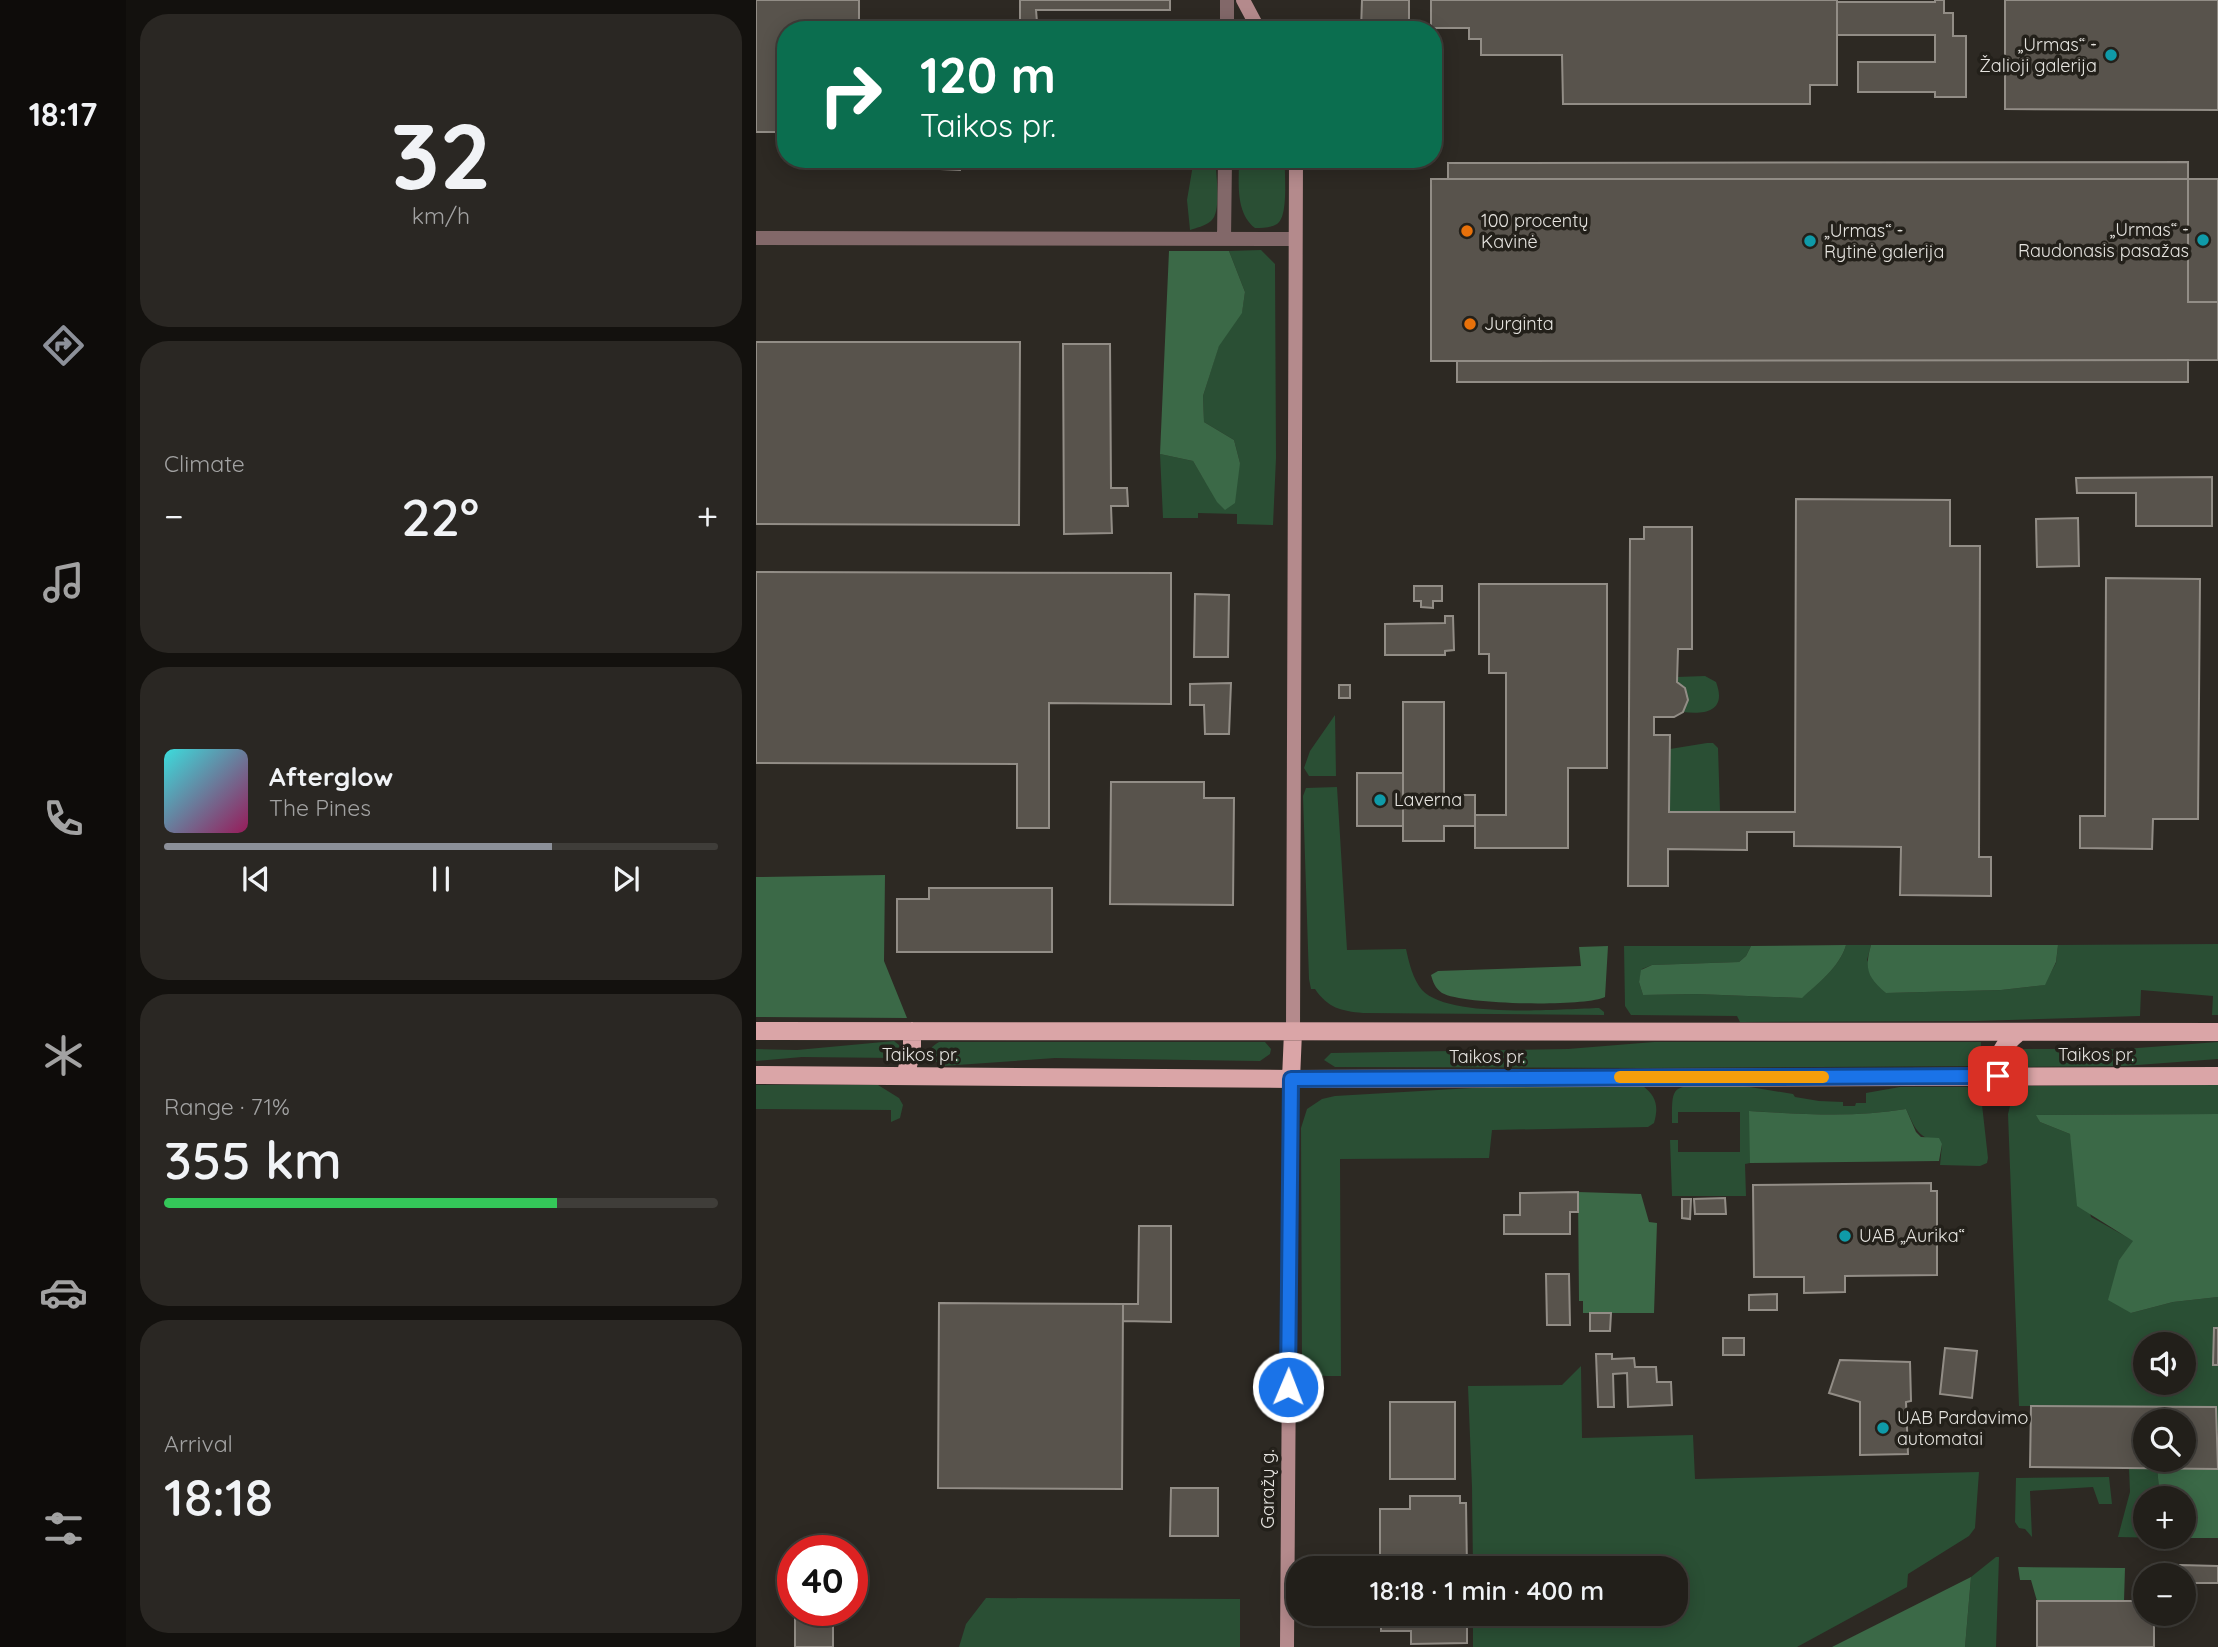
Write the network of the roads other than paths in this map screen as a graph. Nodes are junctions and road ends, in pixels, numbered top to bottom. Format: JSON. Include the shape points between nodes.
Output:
{"nodes":[{"id":1,"x":1227,"y":0,"type":"edge"},
{"id":2,"x":1243,"y":0,"type":"edge"},
{"id":3,"x":1227,"y":21,"type":"edge"},
{"id":4,"x":1254,"y":21,"type":"edge"},
{"id":5,"x":1225,"y":168,"type":"edge"},
{"id":6,"x":1296,"y":168,"type":"edge"},
{"id":7,"x":756,"y":238,"type":"edge"},
{"id":8,"x":1224,"y":239,"type":"junction"},
{"id":9,"x":1295,"y":239,"type":"junction"},
{"id":10,"x":756,"y":1031,"type":"edge"},
{"id":11,"x":912,"y":1031,"type":"junction"},
{"id":12,"x":1293,"y":1032,"type":"junction"},
{"id":13,"x":2019,"y":1032,"type":"junction"},
{"id":14,"x":2218,"y":1032,"type":"edge"},
{"id":15,"x":756,"y":1075,"type":"edge"},
{"id":16,"x":905,"y":1076,"type":"junction"},
{"id":17,"x":1998,"y":1076,"type":"junction"},
{"id":18,"x":2218,"y":1076,"type":"edge"},
{"id":19,"x":1291,"y":1079,"type":"junction"},
{"id":20,"x":1287,"y":1647,"type":"edge"}],
"edges":[{"from":1,"to":3,"type":"street"},
{"from":2,"to":4,"type":"street"},
{"from":5,"to":8,"type":"street"},
{"from":6,"to":9,"type":"street"},
{"from":7,"to":8,"type":"street"},
{"from":8,"to":9,"type":"street"},
{"from":9,"to":12,"type":"street"},
{"from":10,"to":11,"type":"main road","name":"Taikos pr."},
{"from":11,"to":12,"type":"main road","name":"Taikos pr."},
{"from":11,"to":16,"type":"main road"},
{"from":12,"to":13,"type":"main road","name":"Taikos pr."},
{"from":12,"to":19,"type":"main road"},
{"from":13,"to":14,"type":"main road","name":"Taikos pr."},
{"from":13,"to":17,"type":"main road","via":[[1998,1057]]},
{"from":15,"to":16,"type":"main road","name":"Taikos pr."},
{"from":16,"to":19,"type":"main road","name":"Taikos pr."},
{"from":17,"to":18,"type":"main road","name":"Taikos pr."},
{"from":17,"to":19,"type":"main road","name":"Taikos pr."},
{"from":19,"to":20,"type":"street","name":"Garažų g."}]}
